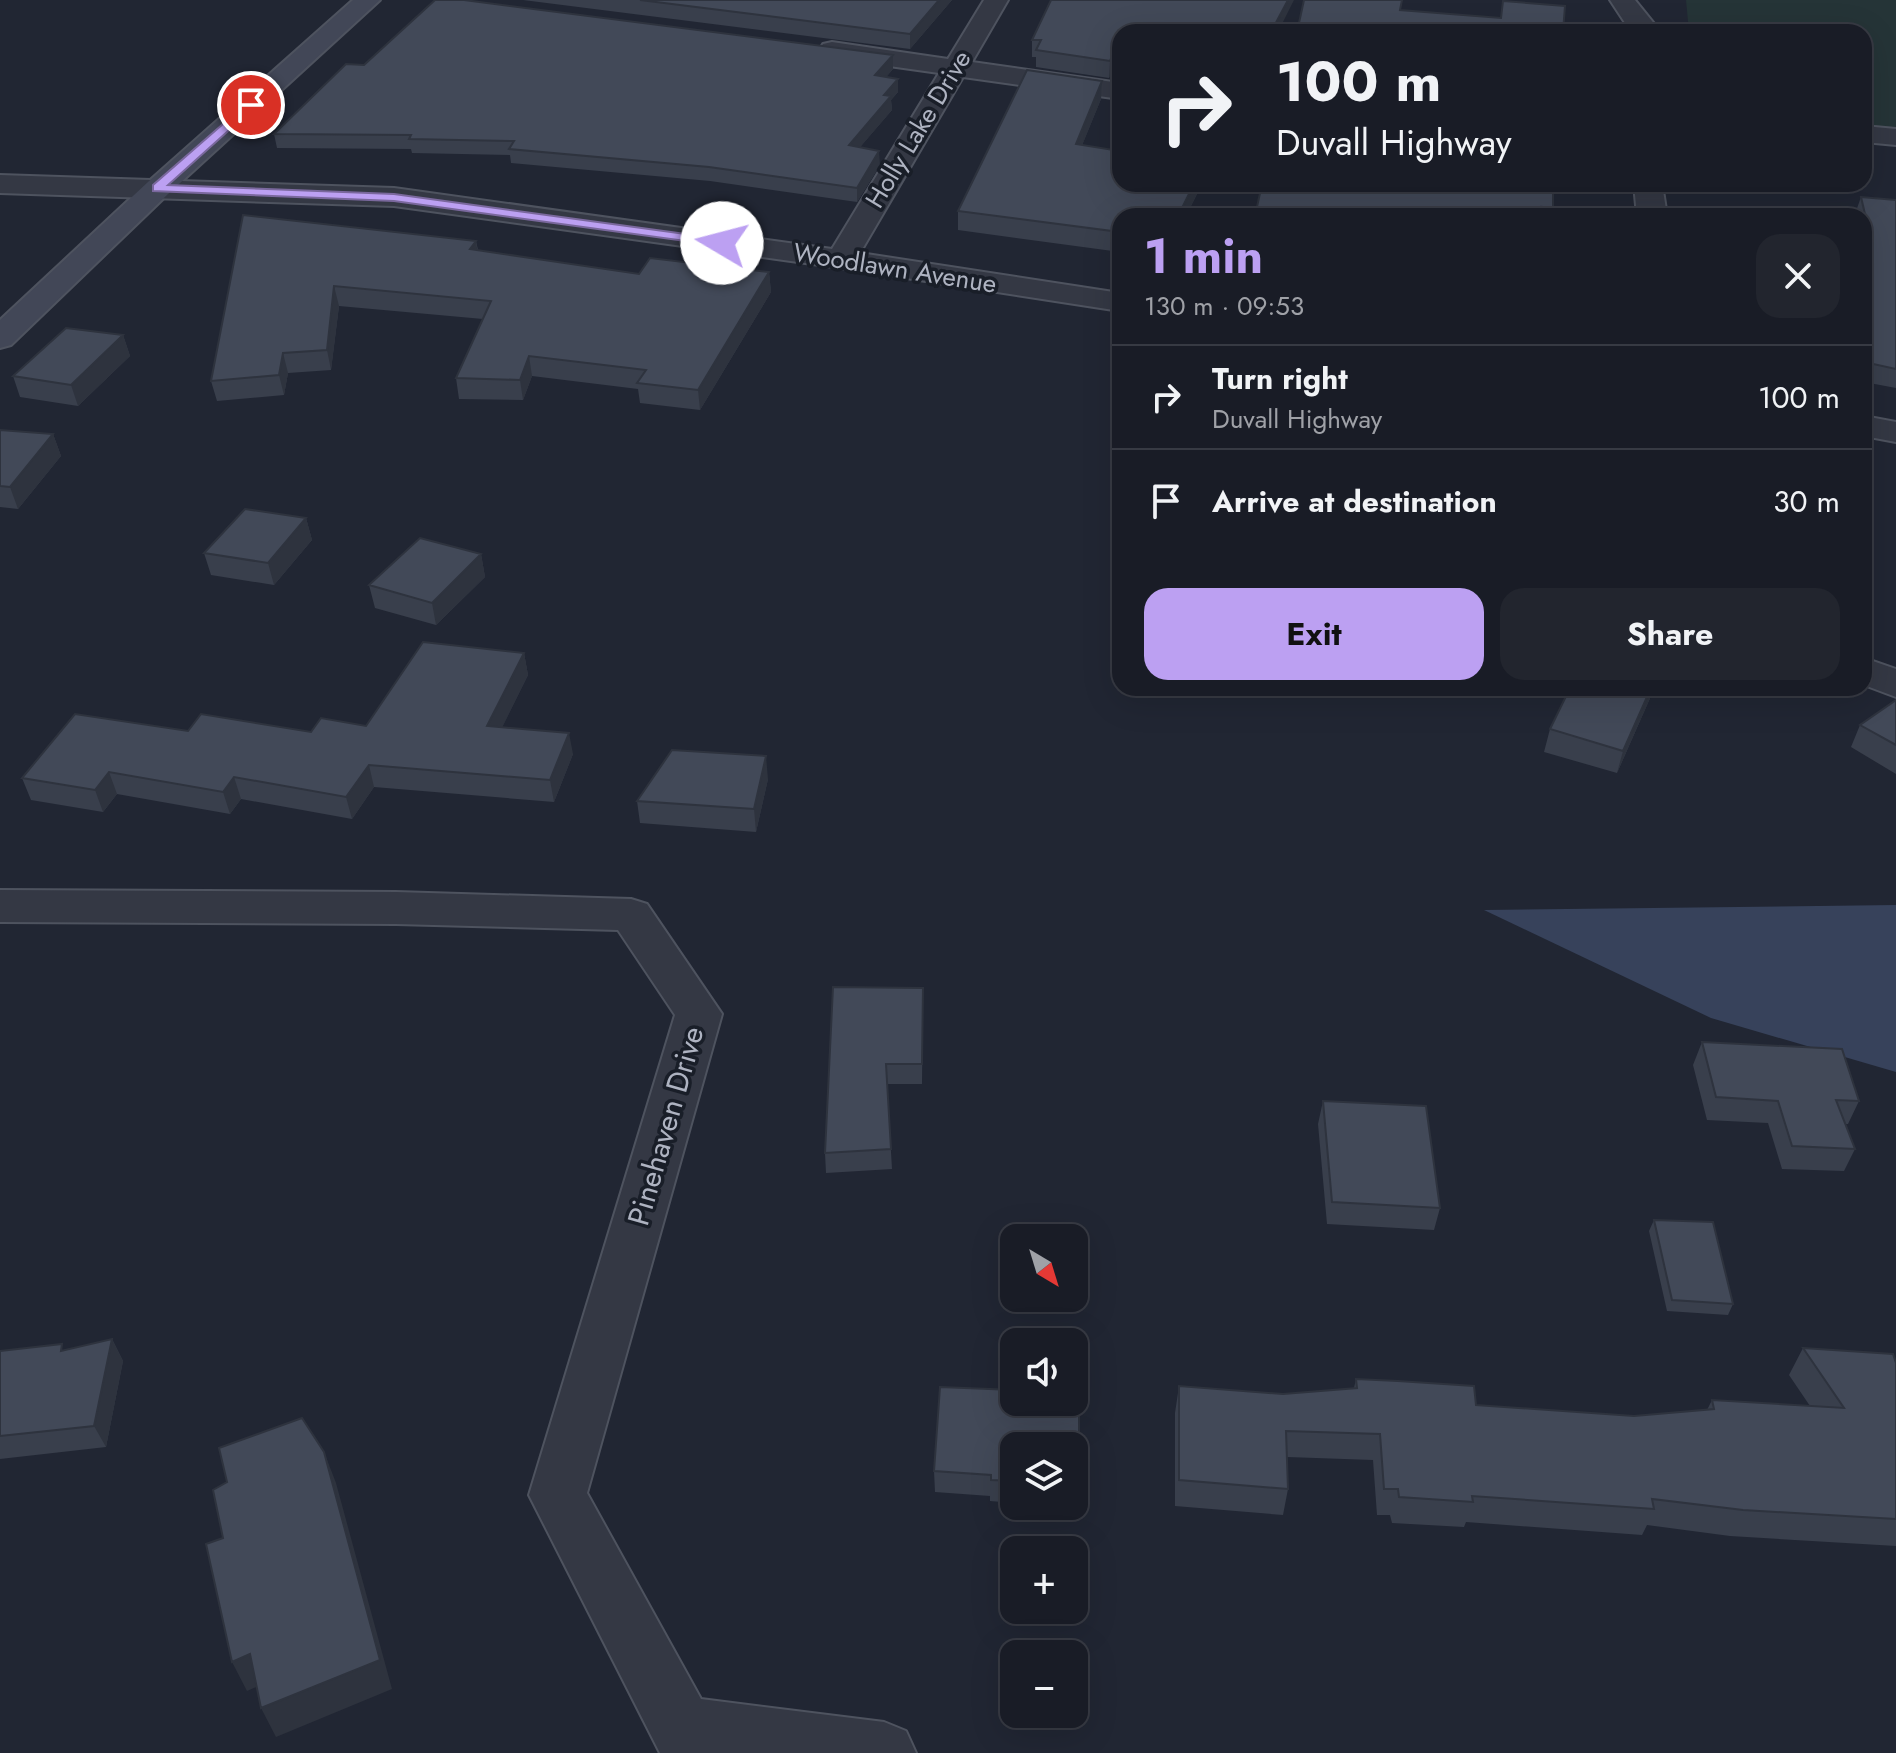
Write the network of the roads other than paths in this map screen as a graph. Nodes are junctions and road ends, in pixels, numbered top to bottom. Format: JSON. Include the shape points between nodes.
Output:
{"nodes":[{"id":1,"x":368,"y":0,"type":"edge"},
{"id":2,"x":996,"y":0,"type":"edge"},
{"id":3,"x":1622,"y":0,"type":"edge"},
{"id":4,"x":1641,"y":24,"type":"edge"},
{"id":5,"x":814,"y":48,"type":"edge"},
{"id":6,"x":954,"y":66,"type":"junction"},
{"id":7,"x":1112,"y":90,"type":"edge"},
{"id":8,"x":1872,"y":135,"type":"edge"},
{"id":9,"x":1896,"y":137,"type":"edge"},
{"id":10,"x":0,"y":184,"type":"edge"},
{"id":11,"x":158,"y":188,"type":"junction"},
{"id":12,"x":841,"y":259,"type":"junction"},
{"id":13,"x":1112,"y":301,"type":"edge"},
{"id":14,"x":0,"y":338,"type":"edge"},
{"id":15,"x":1872,"y":428,"type":"edge"},
{"id":16,"x":1896,"y":432,"type":"edge"},
{"id":17,"x":1872,"y":674,"type":"edge"},
{"id":18,"x":1896,"y":684,"type":"edge"},
{"id":19,"x":0,"y":906,"type":"edge"},
{"id":20,"x":687,"y":1741,"type":"edge"},
{"id":21,"x":884,"y":1753,"type":"edge"}],
"edges":[{"from":1,"to":11,"type":"street"},
{"from":2,"to":6,"type":"street","name":"Holly Lake Drive"},
{"from":3,"to":4,"type":"street"},
{"from":5,"to":6,"type":"street"},
{"from":6,"to":7,"type":"street"},
{"from":6,"to":12,"type":"street","name":"Holly Lake Drive"},
{"from":8,"to":9,"type":"street"},
{"from":10,"to":11,"type":"street","name":"Woodlawn Avenue"},
{"from":11,"to":12,"type":"street","name":"Woodlawn Avenue","via":[[394,197]]},
{"from":11,"to":14,"type":"street"},
{"from":12,"to":13,"type":"street","name":"Woodlawn Avenue"},
{"from":15,"to":16,"type":"street"},
{"from":17,"to":18,"type":"street"},
{"from":19,"to":20,"type":"street","name":"Pinehaven Drive","via":[[631,915],[699,1014],[558,1495]]},
{"from":20,"to":21,"type":"street"}]}
